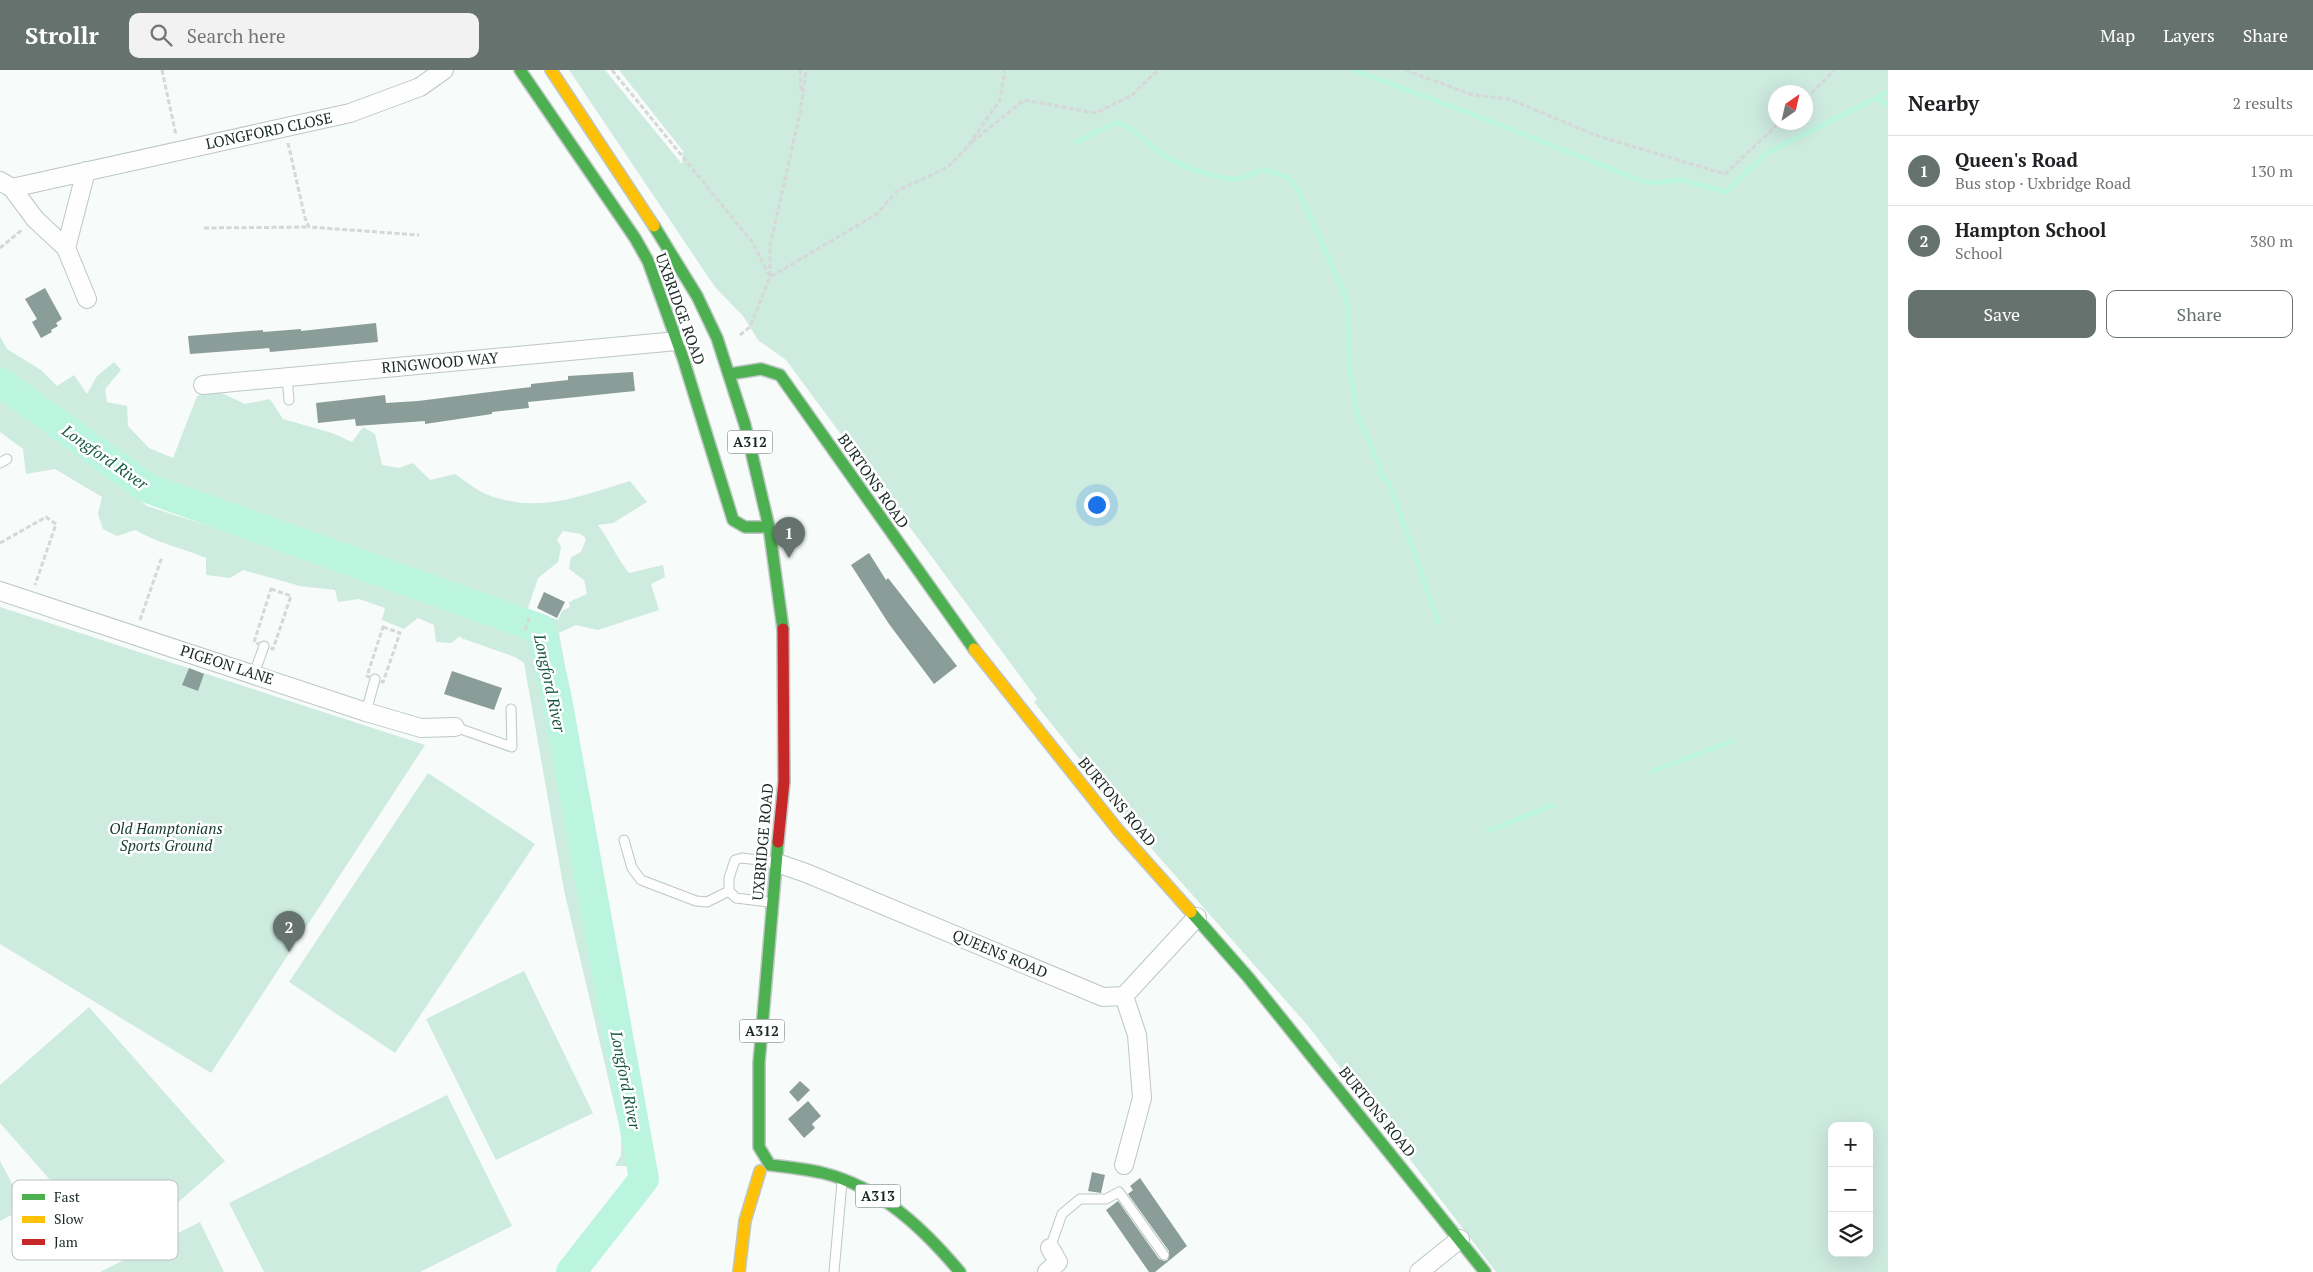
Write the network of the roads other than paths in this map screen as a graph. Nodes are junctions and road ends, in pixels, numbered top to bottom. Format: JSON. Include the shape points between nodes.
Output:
{"nodes":[{"id":1,"x":444,"y":70,"type":"edge"},
{"id":2,"x":520,"y":70,"type":"edge"},
{"id":3,"x":551,"y":70,"type":"edge"},
{"id":4,"x":86,"y":171,"type":"junction"},
{"id":5,"x":6,"y":184,"type":"edge"},
{"id":6,"x":66,"y":248,"type":"junction"},
{"id":7,"x":87,"y":299,"type":"dead end"},
{"id":8,"x":677,"y":341,"type":"junction"},
{"id":9,"x":730,"y":374,"type":"junction"},
{"id":10,"x":287,"y":378,"type":"junction"},
{"id":11,"x":203,"y":386,"type":"dead end"},
{"id":12,"x":289,"y":400,"type":"dead end"},
{"id":13,"x":769,"y":527,"type":"junction"},
{"id":14,"x":0,"y":591,"type":"edge"},
{"id":15,"x":264,"y":646,"type":"road end"},
{"id":16,"x":254,"y":674,"type":"junction"},
{"id":17,"x":375,"y":679,"type":"road end"},
{"id":18,"x":511,"y":709,"type":"dead end"},
{"id":19,"x":366,"y":712,"type":"junction"},
{"id":20,"x":455,"y":727,"type":"joint"},
{"id":21,"x":624,"y":840,"type":"dead end"},
{"id":22,"x":777,"y":863,"type":"junction"},
{"id":23,"x":729,"y":891,"type":"junction"},
{"id":24,"x":773,"y":903,"type":"junction"},
{"id":25,"x":1197,"y":917,"type":"junction"},
{"id":26,"x":1124,"y":996,"type":"junction"},
{"id":27,"x":765,"y":1165,"type":"junction"},
{"id":28,"x":1124,"y":1165,"type":"dead end"},
{"id":29,"x":842,"y":1179,"type":"junction"},
{"id":30,"x":1460,"y":1239,"type":"junction"},
{"id":31,"x":1050,"y":1248,"type":"joint"},
{"id":32,"x":1164,"y":1255,"type":"dead end"},
{"id":33,"x":740,"y":1272,"type":"edge"},
{"id":34,"x":834,"y":1272,"type":"edge"},
{"id":35,"x":960,"y":1272,"type":"edge"},
{"id":36,"x":1047,"y":1272,"type":"edge"},
{"id":37,"x":1419,"y":1272,"type":"edge"},
{"id":38,"x":1485,"y":1272,"type":"edge"}],
"edges":[{"from":1,"to":4,"type":"street","name":"LONGFORD CLOSE","via":[[420,87],[350,113]]},
{"from":2,"to":8,"type":"street","name":"UXBRIDGE ROAD","via":[[642,248]]},
{"from":3,"to":9,"type":"street","name":"UXBRIDGE ROAD","number":"A312","via":[[660,234],[697,296]]},
{"from":4,"to":5,"type":"street","name":"LONGFORD CLOSE"},
{"from":4,"to":6,"type":"street"},
{"from":5,"to":6,"type":"street","name":"LONGFORD CLOSE","via":[[35,219]]},
{"from":6,"to":7,"type":"street","name":"LONGFORD CLOSE"},
{"from":8,"to":10,"type":"street","name":"RINGWOOD WAY"},
{"from":8,"to":13,"type":"street","name":"UXBRIDGE ROAD","via":[[733,520],[745,528]]},
{"from":9,"to":13,"type":"street","name":"UXBRIDGE ROAD","number":"A312","via":[[748,434]]},
{"from":9,"to":25,"type":"street","name":"BURTONS ROAD","via":[[750,368],[771,369],[780,375],[970,643],[1118,830]]},
{"from":10,"to":11,"type":"street","name":"RINGWOOD WAY"},
{"from":10,"to":12,"type":"lane"},
{"from":13,"to":22,"type":"street","name":"UXBRIDGE ROAD","number":"A312","via":[[783,627],[784,782]]},
{"from":14,"to":16,"type":"street","name":"PIGEON LANE"},
{"from":15,"to":16,"type":"lane"},
{"from":16,"to":19,"type":"street","name":"PIGEON LANE"},
{"from":17,"to":19,"type":"lane"},
{"from":18,"to":20,"type":"lane","via":[[512,747]]},
{"from":19,"to":20,"type":"street","name":"PIGEON LANE","via":[[421,728]]},
{"from":21,"to":23,"type":"lane","via":[[632,868],[641,880],[696,901],[707,902]]},
{"from":22,"to":23,"type":"lane","via":[[758,859],[735,860]]},
{"from":22,"to":24,"type":"street","name":"UXBRIDGE ROAD","number":"A312"},
{"from":22,"to":26,"type":"street","name":"QUEENS ROAD","via":[[1103,997]]},
{"from":23,"to":24,"type":"lane","via":[[736,898]]},
{"from":24,"to":27,"type":"street","name":"UXBRIDGE ROAD","number":"A312","via":[[760,1064],[759,1147]]},
{"from":25,"to":26,"type":"street"},
{"from":25,"to":30,"type":"street","name":"BURTONS ROAD"},
{"from":26,"to":28,"type":"street","via":[[1137,1035],[1142,1098]]},
{"from":27,"to":29,"type":"street","number":"A313","via":[[829,1174]]},
{"from":27,"to":33,"type":"street","via":[[752,1192],[741,1248]]},
{"from":29,"to":34,"type":"lane"},
{"from":29,"to":35,"type":"street","number":"A313","via":[[869,1190],[903,1211]]},
{"from":30,"to":37,"type":"street"},
{"from":30,"to":38,"type":"street","name":"BURTONS ROAD"},
{"from":31,"to":32,"type":"lane","via":[[1062,1214],[1080,1199],[1106,1199],[1119,1192]]},
{"from":31,"to":36,"type":"street","via":[[1058,1262]]}]}
